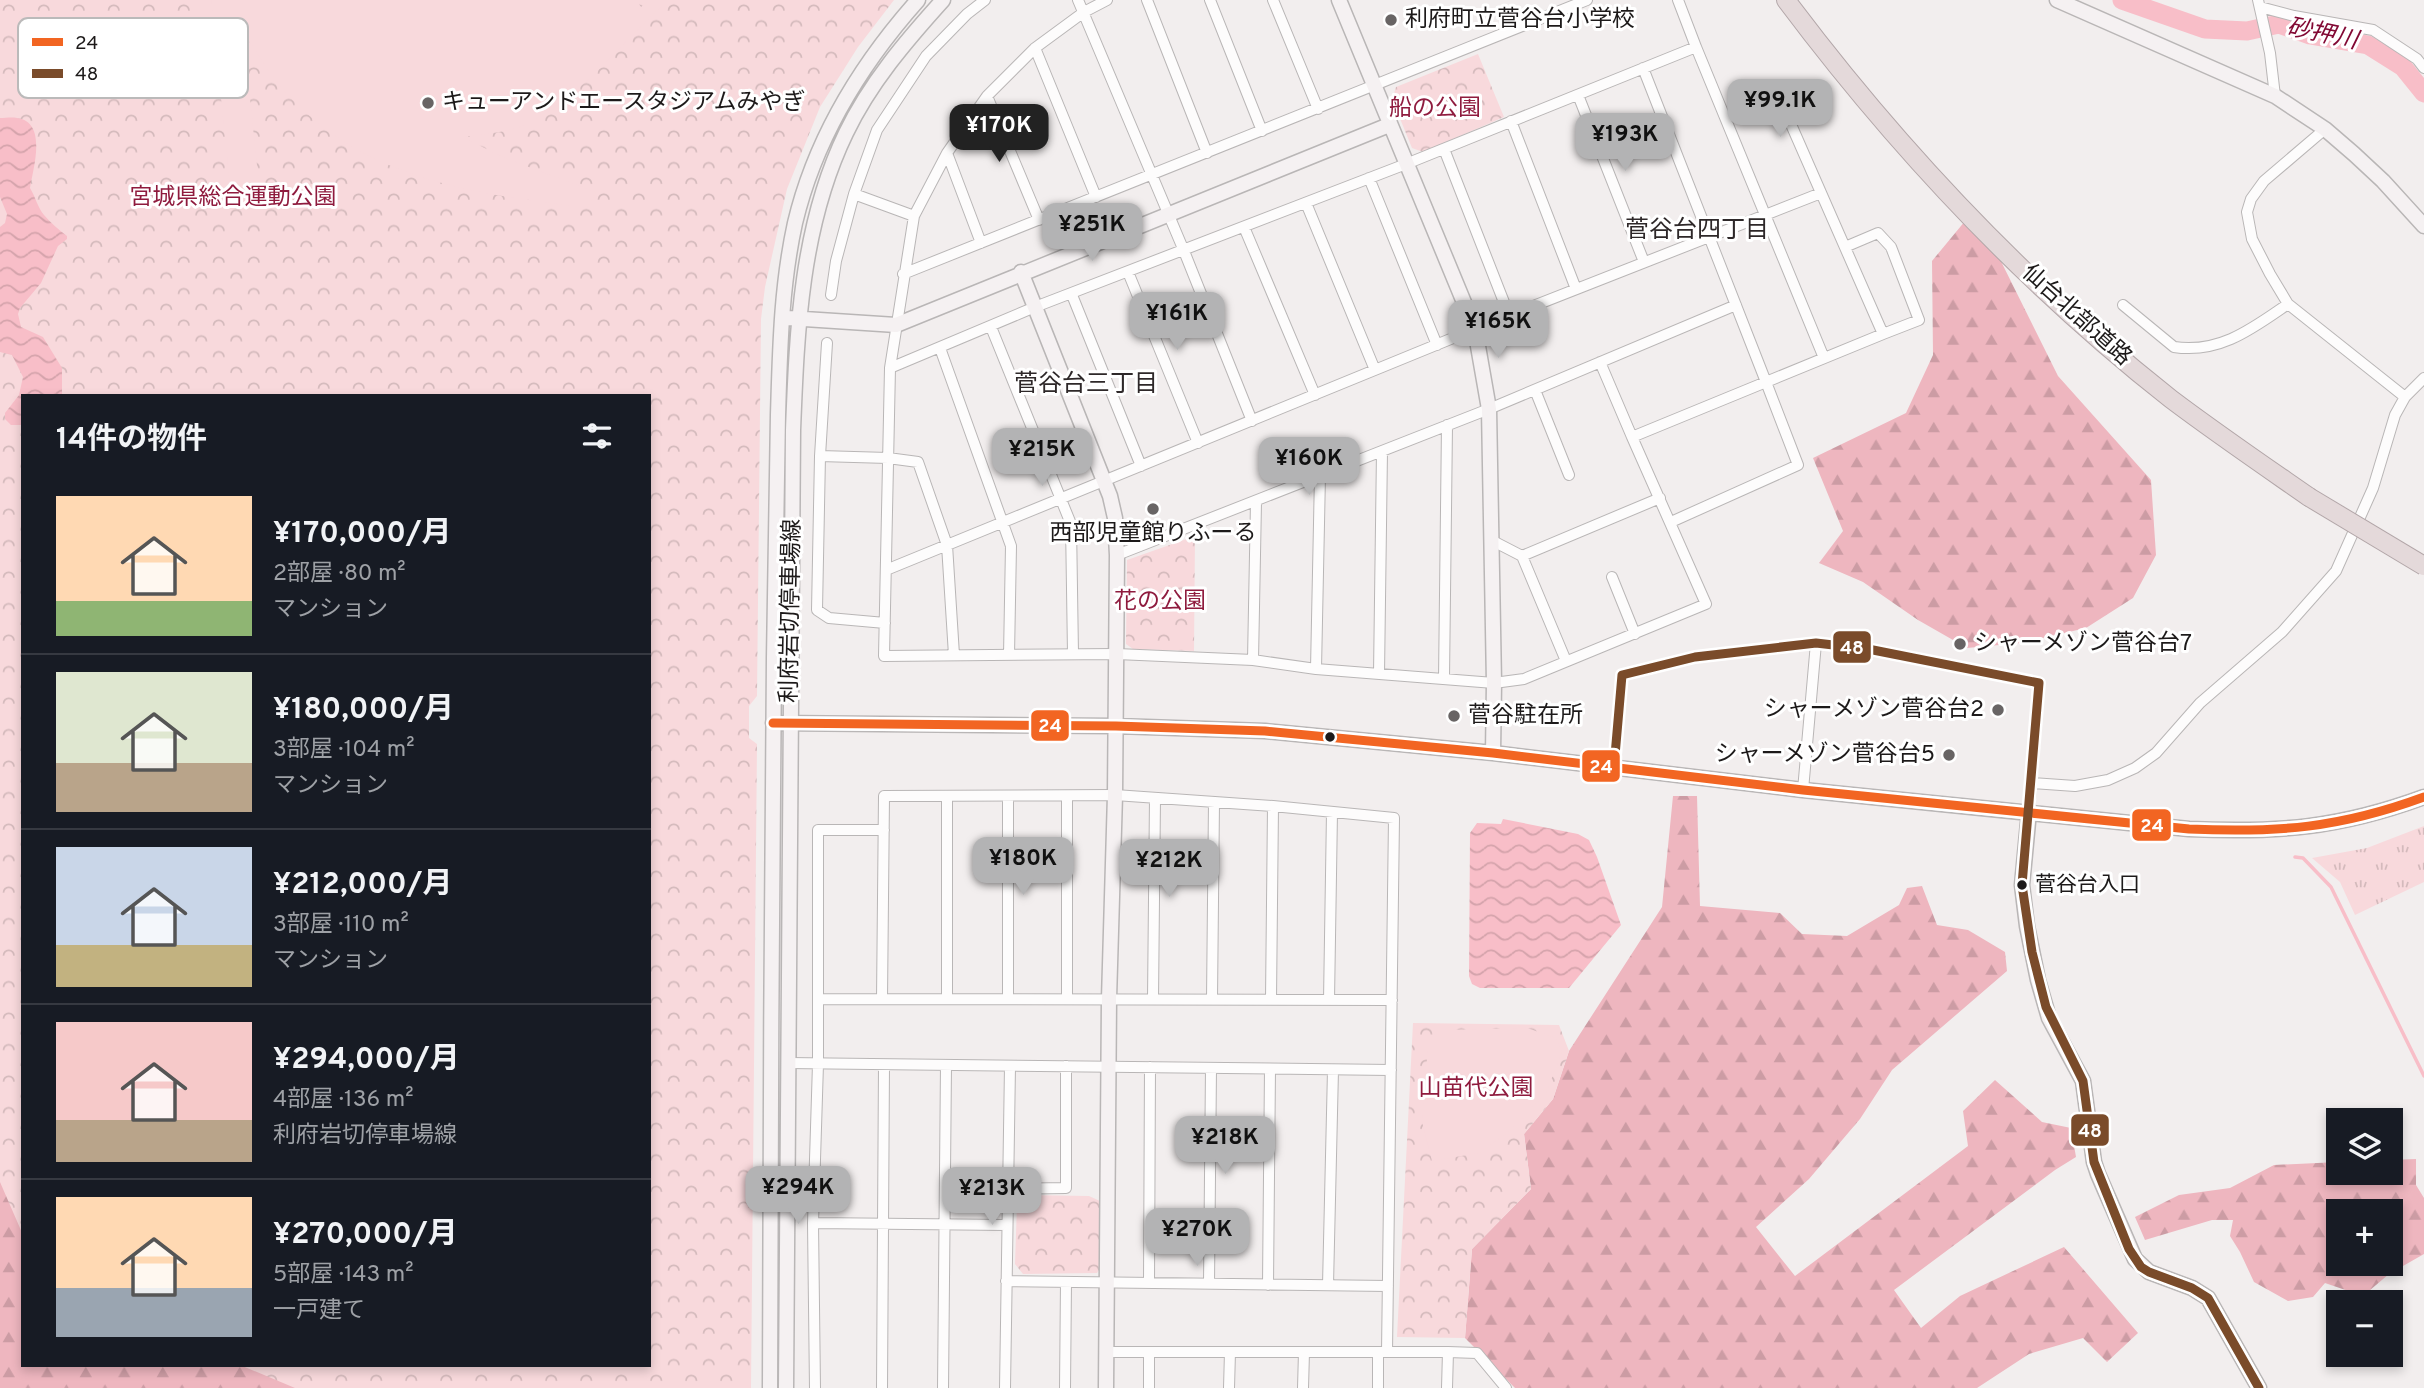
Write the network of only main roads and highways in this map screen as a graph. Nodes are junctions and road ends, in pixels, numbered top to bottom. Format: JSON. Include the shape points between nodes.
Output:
{"nodes":[{"id":1,"x":918,"y":0,"type":"edge"},
{"id":2,"x":943,"y":0,"type":"edge"},
{"id":3,"x":1339,"y":0,"type":"edge"},
{"id":4,"x":1786,"y":0,"type":"edge"},
{"id":5,"x":2057,"y":0,"type":"edge"},
{"id":6,"x":1390,"y":125,"type":"junction"},
{"id":7,"x":2424,"y":226,"type":"edge"},
{"id":8,"x":1021,"y":272,"type":"junction"},
{"id":9,"x":781,"y":317,"type":"junction"},
{"id":10,"x":798,"y":318,"type":"junction"},
{"id":11,"x":2424,"y":566,"type":"edge"},
{"id":12,"x":774,"y":723,"type":"junction"},
{"id":13,"x":790,"y":723,"type":"junction"},
{"id":14,"x":1116,"y":726,"type":"junction"},
{"id":15,"x":1493,"y":753,"type":"junction"},
{"id":16,"x":2424,"y":797,"type":"edge"},
{"id":17,"x":2029,"y":812,"type":"junction"},
{"id":18,"x":770,"y":1388,"type":"edge"},
{"id":19,"x":786,"y":1388,"type":"edge"},
{"id":20,"x":1106,"y":1388,"type":"edge"},
{"id":21,"x":2259,"y":1388,"type":"edge"}],
"edges":[{"from":1,"to":9,"type":"main road","name":"利府岩切停車場線","via":[[854,83],[811,172],[791,244]]},
{"from":2,"to":10,"type":"main road","name":"利府岩切停車場線","via":[[900,49],[846,133],[823,189]]},
{"from":3,"to":6,"type":"main road"},
{"from":4,"to":11,"type":"highway","name":"仙台北部道路","bridge":true,"via":[[1884,124],[1955,202],[2097,337],[2171,398],[2309,497]]},
{"from":5,"to":7,"type":"main road","via":[[2275,96],[2325,129]]},
{"from":6,"to":8,"type":"main road"},
{"from":6,"to":15,"type":"main road","via":[[1475,329],[1489,409]]},
{"from":8,"to":10,"type":"main road","via":[[896,325]]},
{"from":8,"to":14,"type":"main road","via":[[1105,482],[1115,518]]},
{"from":9,"to":10,"type":"main road"},
{"from":9,"to":12,"type":"main road","name":"利府岩切停車場線"},
{"from":10,"to":13,"type":"main road","name":"利府岩切停車場線"},
{"from":12,"to":13,"type":"main road"},
{"from":12,"to":18,"type":"main road","name":"利府岩切停車場線"},
{"from":13,"to":14,"type":"main road"},
{"from":13,"to":19,"type":"main road","name":"利府岩切停車場線"},
{"from":14,"to":15,"type":"main road","via":[[1265,732]]},
{"from":14,"to":20,"type":"main road"},
{"from":15,"to":17,"type":"main road"},
{"from":16,"to":17,"type":"main road","via":[[2350,821],[2271,831],[2189,829]]},
{"from":17,"to":21,"type":"main road","via":[[2022,884],[2032,952],[2049,1018],[2083,1081],[2094,1162],[2108,1198],[2135,1259],[2149,1272],[2208,1298]]}]}
